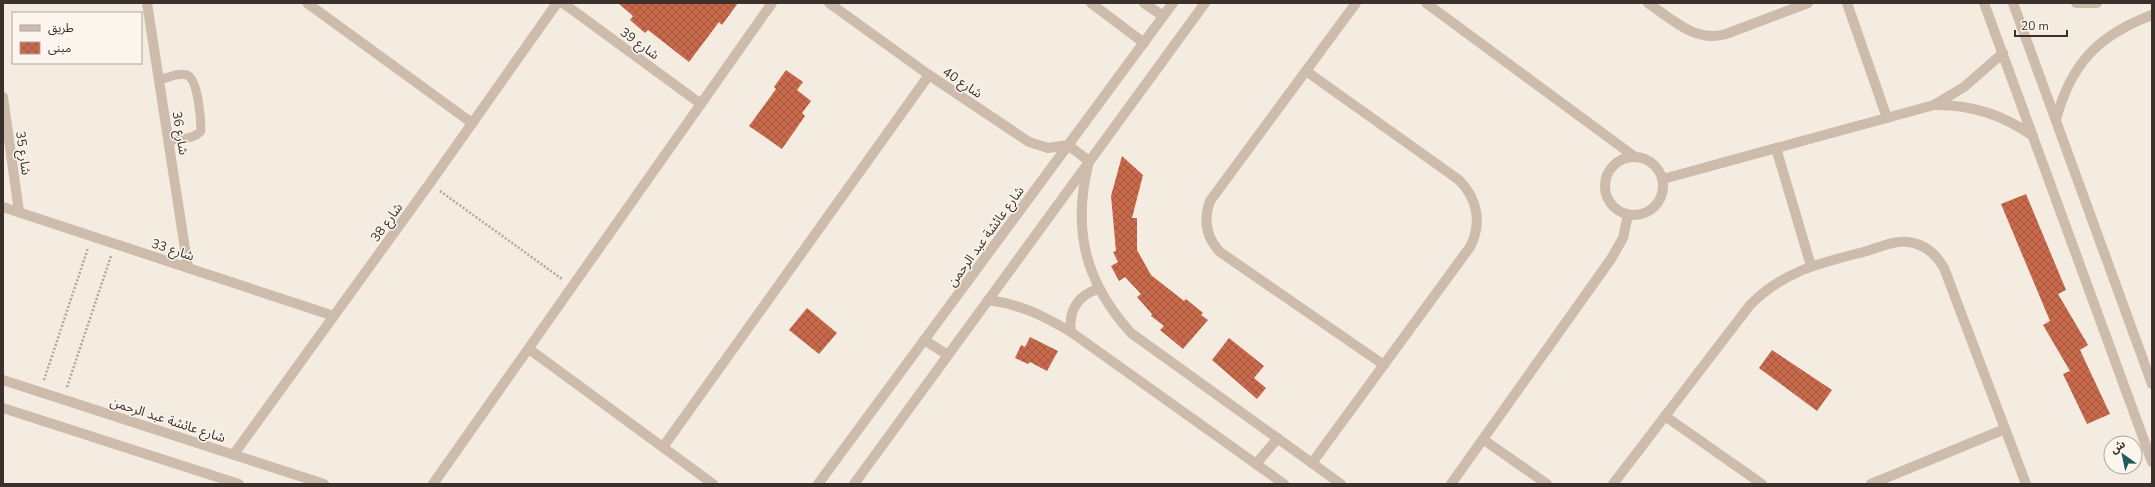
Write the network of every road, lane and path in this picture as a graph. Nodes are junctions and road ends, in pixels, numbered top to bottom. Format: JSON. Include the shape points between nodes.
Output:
{"nodes":[{"id":1,"x":147,"y":3,"type":"edge"},
{"id":2,"x":306,"y":3,"type":"edge"},
{"id":3,"x":557,"y":3,"type":"edge"},
{"id":4,"x":563,"y":3,"type":"edge"},
{"id":5,"x":772,"y":3,"type":"edge"},
{"id":6,"x":829,"y":3,"type":"edge"},
{"id":7,"x":1090,"y":3,"type":"edge"},
{"id":8,"x":1144,"y":3,"type":"edge"},
{"id":9,"x":1173,"y":3,"type":"edge"},
{"id":10,"x":1205,"y":3,"type":"edge"},
{"id":11,"x":1356,"y":3,"type":"edge"},
{"id":12,"x":1426,"y":3,"type":"edge"},
{"id":13,"x":1648,"y":3,"type":"edge"},
{"id":14,"x":1808,"y":3,"type":"edge"},
{"id":15,"x":1847,"y":3,"type":"edge"},
{"id":16,"x":1984,"y":3,"type":"edge"},
{"id":17,"x":2013,"y":3,"type":"edge"},
{"id":18,"x":2076,"y":3,"type":"edge"},
{"id":19,"x":2097,"y":3,"type":"edge"},
{"id":20,"x":2152,"y":15,"type":"edge"},
{"id":21,"x":1163,"y":16,"type":"junction"},
{"id":22,"x":1144,"y":43,"type":"junction"},
{"id":23,"x":2002,"y":53,"type":"junction"},
{"id":24,"x":1306,"y":71,"type":"junction"},
{"id":25,"x":929,"y":75,"type":"junction"},
{"id":26,"x":159,"y":80,"type":"junction"},
{"id":27,"x":3,"y":97,"type":"edge"},
{"id":28,"x":701,"y":104,"type":"junction"},
{"id":29,"x":1934,"y":105,"type":"junction"},
{"id":30,"x":1887,"y":118,"type":"junction"},
{"id":31,"x":2056,"y":120,"type":"junction"},
{"id":32,"x":472,"y":123,"type":"junction"},
{"id":33,"x":2033,"y":136,"type":"junction"},
{"id":34,"x":169,"y":141,"type":"junction"},
{"id":35,"x":1068,"y":145,"type":"junction"},
{"id":36,"x":1776,"y":148,"type":"junction"},
{"id":37,"x":1635,"y":157,"type":"junction"},
{"id":38,"x":1089,"y":161,"type":"junction"},
{"id":39,"x":1663,"y":179,"type":"junction"},
{"id":40,"x":430,"y":183,"type":"junction"},
{"id":41,"x":3,"y":207,"type":"edge"},
{"id":42,"x":19,"y":212,"type":"junction"},
{"id":43,"x":1628,"y":215,"type":"junction"},
{"id":44,"x":92,"y":236,"type":"junction"},
{"id":45,"x":115,"y":244,"type":"junction"},
{"id":46,"x":1811,"y":266,"type":"junction"},
{"id":47,"x":188,"y":268,"type":"junction"},
{"id":48,"x":573,"y":286,"type":"junction"},
{"id":49,"x":1098,"y":289,"type":"junction"},
{"id":50,"x":988,"y":300,"type":"junction"},
{"id":51,"x":334,"y":316,"type":"junction"},
{"id":52,"x":1071,"y":332,"type":"junction"},
{"id":53,"x":924,"y":340,"type":"junction"},
{"id":54,"x":528,"y":349,"type":"junction"},
{"id":55,"x":948,"y":355,"type":"junction"},
{"id":56,"x":1384,"y":365,"type":"junction"},
{"id":57,"x":3,"y":380,"type":"edge"},
{"id":58,"x":2152,"y":384,"type":"edge"},
{"id":59,"x":40,"y":392,"type":"junction"},
{"id":60,"x":63,"y":399,"type":"junction"},
{"id":61,"x":3,"y":408,"type":"edge"},
{"id":62,"x":1665,"y":416,"type":"junction"},
{"id":63,"x":2005,"y":429,"type":"junction"},
{"id":64,"x":1278,"y":438,"type":"junction"},
{"id":65,"x":1484,"y":440,"type":"junction"},
{"id":66,"x":663,"y":447,"type":"junction"},
{"id":67,"x":234,"y":454,"type":"junction"},
{"id":68,"x":2152,"y":462,"type":"edge"},
{"id":69,"x":1312,"y":463,"type":"junction"},
{"id":70,"x":1256,"y":464,"type":"junction"},
{"id":71,"x":240,"y":484,"type":"edge"},
{"id":72,"x":324,"y":484,"type":"edge"},
{"id":73,"x":433,"y":484,"type":"edge"},
{"id":74,"x":713,"y":484,"type":"edge"},
{"id":75,"x":818,"y":484,"type":"edge"},
{"id":76,"x":854,"y":484,"type":"edge"},
{"id":77,"x":1284,"y":484,"type":"edge"},
{"id":78,"x":1341,"y":484,"type":"edge"},
{"id":79,"x":1451,"y":484,"type":"edge"},
{"id":80,"x":1547,"y":484,"type":"edge"},
{"id":81,"x":1613,"y":484,"type":"edge"},
{"id":82,"x":1762,"y":484,"type":"edge"},
{"id":83,"x":1870,"y":484,"type":"edge"},
{"id":84,"x":2026,"y":484,"type":"edge"}],
"edges":[{"from":1,"to":26,"type":"street","name":"شارع 36"},
{"from":2,"to":32,"type":"street"},
{"from":3,"to":32,"type":"street","name":"شارع 38"},
{"from":4,"to":28,"type":"street","name":"شارع 39"},
{"from":5,"to":28,"type":"street"},
{"from":6,"to":25,"type":"street","name":"شارع 40"},
{"from":7,"to":22,"type":"street"},
{"from":8,"to":21,"type":"street"},
{"from":9,"to":21,"type":"street","name":"شارع عائشة عبد الرحمن"},
{"from":10,"to":38,"type":"street"},
{"from":11,"to":24,"type":"street"},
{"from":12,"to":37,"type":"street"},
{"from":13,"to":14,"type":"street","via":[[1689,31],[1712,37]]},
{"from":15,"to":30,"type":"street"},
{"from":16,"to":23,"type":"street"},
{"from":17,"to":31,"type":"street"},
{"from":18,"to":19,"type":"street"},
{"from":20,"to":31,"type":"street","via":[[2116,31],[2098,44],[2083,60],[2070,79]]},
{"from":21,"to":22,"type":"street","name":"شارع عائشة عبد الرحمن"},
{"from":22,"to":35,"type":"street","name":"شارع عائشة عبد الرحمن"},
{"from":23,"to":29,"type":"street","via":[[1964,87]]},
{"from":23,"to":33,"type":"street"},
{"from":24,"to":56,"type":"street","via":[[1459,180],[1475,203],[1476,231],[1470,248]]},
{"from":24,"to":56,"type":"street","via":[[1210,201],[1206,216],[1207,231],[1220,252]]},
{"from":25,"to":35,"type":"street","name":"شارع 40","via":[[1028,142],[1048,148]]},
{"from":25,"to":66,"type":"street"},
{"from":26,"to":34,"type":"street","name":"شارع 36"},
{"from":26,"to":34,"type":"lane","via":[[183,74],[188,75],[195,83],[201,131],[197,135]]},
{"from":27,"to":42,"type":"street","name":"شارع 35"},
{"from":28,"to":48,"type":"street"},
{"from":29,"to":30,"type":"street"},
{"from":29,"to":33,"type":"street","via":[[1952,105],[1986,111],[2013,123]]},
{"from":30,"to":36,"type":"street"},
{"from":31,"to":58,"type":"street"},
{"from":32,"to":40,"type":"street","name":"شارع 38"},
{"from":33,"to":68,"type":"street"},
{"from":34,"to":47,"type":"street","name":"شارع 36"},
{"from":35,"to":38,"type":"street"},
{"from":35,"to":53,"type":"street","name":"شارع عائشة عبد الرحمن"},
{"from":36,"to":39,"type":"street"},
{"from":36,"to":46,"type":"street"},
{"from":37,"to":39,"type":"street","via":[[1647,160],[1657,167]]},
{"from":37,"to":43,"type":"street","via":[[1623,159],[1612,166],[1606,177],[1608,201],[1617,210]]},
{"from":38,"to":49,"type":"street","via":[[1082,194],[1081,218],[1086,255]]},
{"from":38,"to":50,"type":"street"},
{"from":39,"to":43,"type":"street","via":[[1664,191],[1659,202],[1651,210],[1640,215]]},
{"from":40,"to":48,"type":"path"},
{"from":40,"to":51,"type":"street","name":"شارع 38"},
{"from":41,"to":42,"type":"street","name":"شارع 33"},
{"from":42,"to":44,"type":"street","name":"شارع 33"},
{"from":43,"to":65,"type":"street","via":[[1623,238],[1614,254]]},
{"from":44,"to":45,"type":"street","name":"شارع 33"},
{"from":44,"to":59,"type":"path"},
{"from":45,"to":47,"type":"street","name":"شارع 33"},
{"from":45,"to":60,"type":"path"},
{"from":46,"to":62,"type":"street","via":[[1778,281],[1750,305]]},
{"from":46,"to":63,"type":"street","via":[[1900,242],[1916,244],[1932,252],[1944,268]]},
{"from":47,"to":51,"type":"street","name":"شارع 33"},
{"from":48,"to":54,"type":"street"},
{"from":49,"to":52,"type":"street","via":[[1078,301],[1071,316]]},
{"from":49,"to":64,"type":"street","via":[[1130,333]]},
{"from":50,"to":52,"type":"street","via":[[1032,310]]},
{"from":50,"to":55,"type":"street"},
{"from":51,"to":67,"type":"street","name":"شارع 38"},
{"from":52,"to":70,"type":"street"},
{"from":53,"to":55,"type":"street"},
{"from":53,"to":75,"type":"street","name":"شارع عائشة عبد الرحمن"},
{"from":54,"to":66,"type":"street"},
{"from":54,"to":73,"type":"street"},
{"from":55,"to":76,"type":"street"},
{"from":56,"to":69,"type":"street"},
{"from":57,"to":59,"type":"street","name":"شارع عائشة عبد الرحمن"},
{"from":59,"to":60,"type":"street","name":"شارع عائشة عبد الرحمن"},
{"from":60,"to":67,"type":"street","name":"شارع عائشة عبد الرحمن"},
{"from":61,"to":71,"type":"street"},
{"from":62,"to":81,"type":"street"},
{"from":62,"to":82,"type":"street"},
{"from":63,"to":83,"type":"street"},
{"from":63,"to":84,"type":"street"},
{"from":64,"to":69,"type":"street"},
{"from":64,"to":70,"type":"street"},
{"from":65,"to":79,"type":"street"},
{"from":65,"to":80,"type":"street"},
{"from":66,"to":74,"type":"street"},
{"from":67,"to":72,"type":"street","name":"شارع عائشة عبد الرحمن"},
{"from":69,"to":78,"type":"street"},
{"from":70,"to":77,"type":"street"}]}
